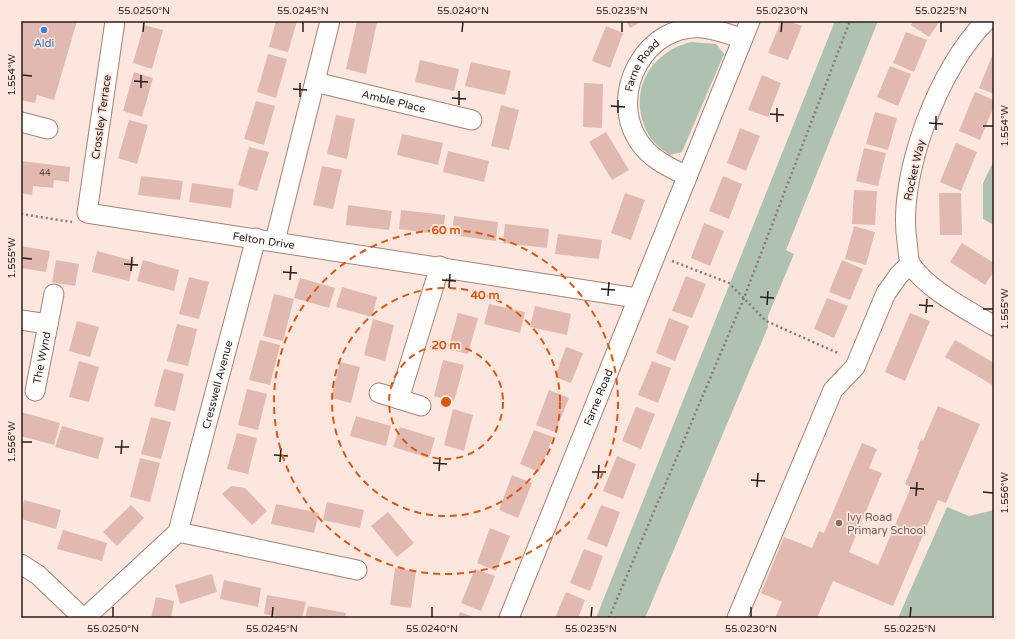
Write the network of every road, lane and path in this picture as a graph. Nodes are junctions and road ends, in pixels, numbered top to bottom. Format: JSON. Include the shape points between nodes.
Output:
{"nodes":[{"id":1,"x":115,"y":21,"type":"edge"},
{"id":2,"x":330,"y":21,"type":"edge"},
{"id":3,"x":750,"y":21,"type":"edge"},
{"id":4,"x":850,"y":21,"type":"edge"},
{"id":5,"x":986,"y":21,"type":"edge"},
{"id":6,"x":742,"y":39,"type":"junction"},
{"id":7,"x":315,"y":82,"type":"junction"},
{"id":8,"x":472,"y":120,"type":"dead end"},
{"id":9,"x":21,"y":122,"type":"edge"},
{"id":10,"x":48,"y":129,"type":"dead end"},
{"id":11,"x":687,"y":176,"type":"junction"},
{"id":12,"x":88,"y":213,"type":"junction"},
{"id":13,"x":21,"y":214,"type":"edge"},
{"id":14,"x":256,"y":238,"type":"junction"},
{"id":15,"x":275,"y":241,"type":"junction"},
{"id":16,"x":655,"y":254,"type":"junction"},
{"id":17,"x":910,"y":264,"type":"junction"},
{"id":18,"x":440,"y":266,"type":"junction"},
{"id":19,"x":54,"y":294,"type":"dead end"},
{"id":20,"x":637,"y":298,"type":"junction"},
{"id":21,"x":744,"y":298,"type":"junction"},
{"id":22,"x":21,"y":320,"type":"edge"},
{"id":23,"x":48,"y":324,"type":"junction"},
{"id":24,"x":994,"y":326,"type":"edge"},
{"id":25,"x":857,"y":362,"type":"junction"},
{"id":26,"x":35,"y":391,"type":"dead end"},
{"id":27,"x":379,"y":393,"type":"dead end"},
{"id":28,"x":399,"y":399,"type":"junction"},
{"id":29,"x":421,"y":406,"type":"dead end"},
{"id":30,"x":178,"y":532,"type":"junction"},
{"id":31,"x":21,"y":564,"type":"edge"},
{"id":32,"x":357,"y":570,"type":"dead end"},
{"id":33,"x":84,"y":618,"type":"edge"},
{"id":34,"x":509,"y":618,"type":"edge"},
{"id":35,"x":609,"y":618,"type":"edge"},
{"id":36,"x":737,"y":618,"type":"edge"}],
"edges":[{"from":1,"to":12,"type":"street","name":"Crossley Terrace"},
{"from":2,"to":7,"type":"street"},
{"from":3,"to":6,"type":"street","name":"Farne Road"},
{"from":4,"to":21,"type":"path"},
{"from":5,"to":17,"type":"street","name":"Rocket Way","via":[[978,28],[948,72],[930,112],[914,161],[906,194],[905,227]]},
{"from":6,"to":11,"type":"street","name":"Farne Road"},
{"from":6,"to":11,"type":"street","name":"Farne Road","via":[[703,28],[688,29],[659,41],[647,50],[636,66],[628,86],[627,103],[632,128],[638,140],[656,159]]},
{"from":7,"to":8,"type":"street","name":"Amble Place"},
{"from":7,"to":15,"type":"street"},
{"from":9,"to":10,"type":"street"},
{"from":11,"to":16,"type":"street","name":"Farne Road"},
{"from":12,"to":13,"type":"path","via":[[72,222]]},
{"from":12,"to":14,"type":"street","name":"Felton Drive"},
{"from":14,"to":15,"type":"street","name":"Felton Drive"},
{"from":14,"to":30,"type":"street","name":"Cresswell Avenue"},
{"from":15,"to":18,"type":"street","name":"Felton Drive"},
{"from":16,"to":20,"type":"street","name":"Farne Road"},
{"from":16,"to":21,"type":"path","via":[[730,283]]},
{"from":17,"to":24,"type":"street","via":[[928,283]]},
{"from":17,"to":25,"type":"street","via":[[886,293]]},
{"from":18,"to":20,"type":"street","name":"Felton Drive"},
{"from":18,"to":28,"type":"street"},
{"from":19,"to":23,"type":"street","name":"The Wynd"},
{"from":20,"to":34,"type":"street","name":"Farne Road"},
{"from":21,"to":25,"type":"path","via":[[766,321]]},
{"from":21,"to":35,"type":"path"},
{"from":22,"to":23,"type":"street","name":"The Wynd"},
{"from":23,"to":26,"type":"street","name":"The Wynd"},
{"from":25,"to":36,"type":"street","via":[[833,390]]},
{"from":27,"to":28,"type":"street"},
{"from":28,"to":29,"type":"street"},
{"from":30,"to":32,"type":"street"},
{"from":30,"to":33,"type":"street"},
{"from":31,"to":33,"type":"street","via":[[38,575]]}]}
